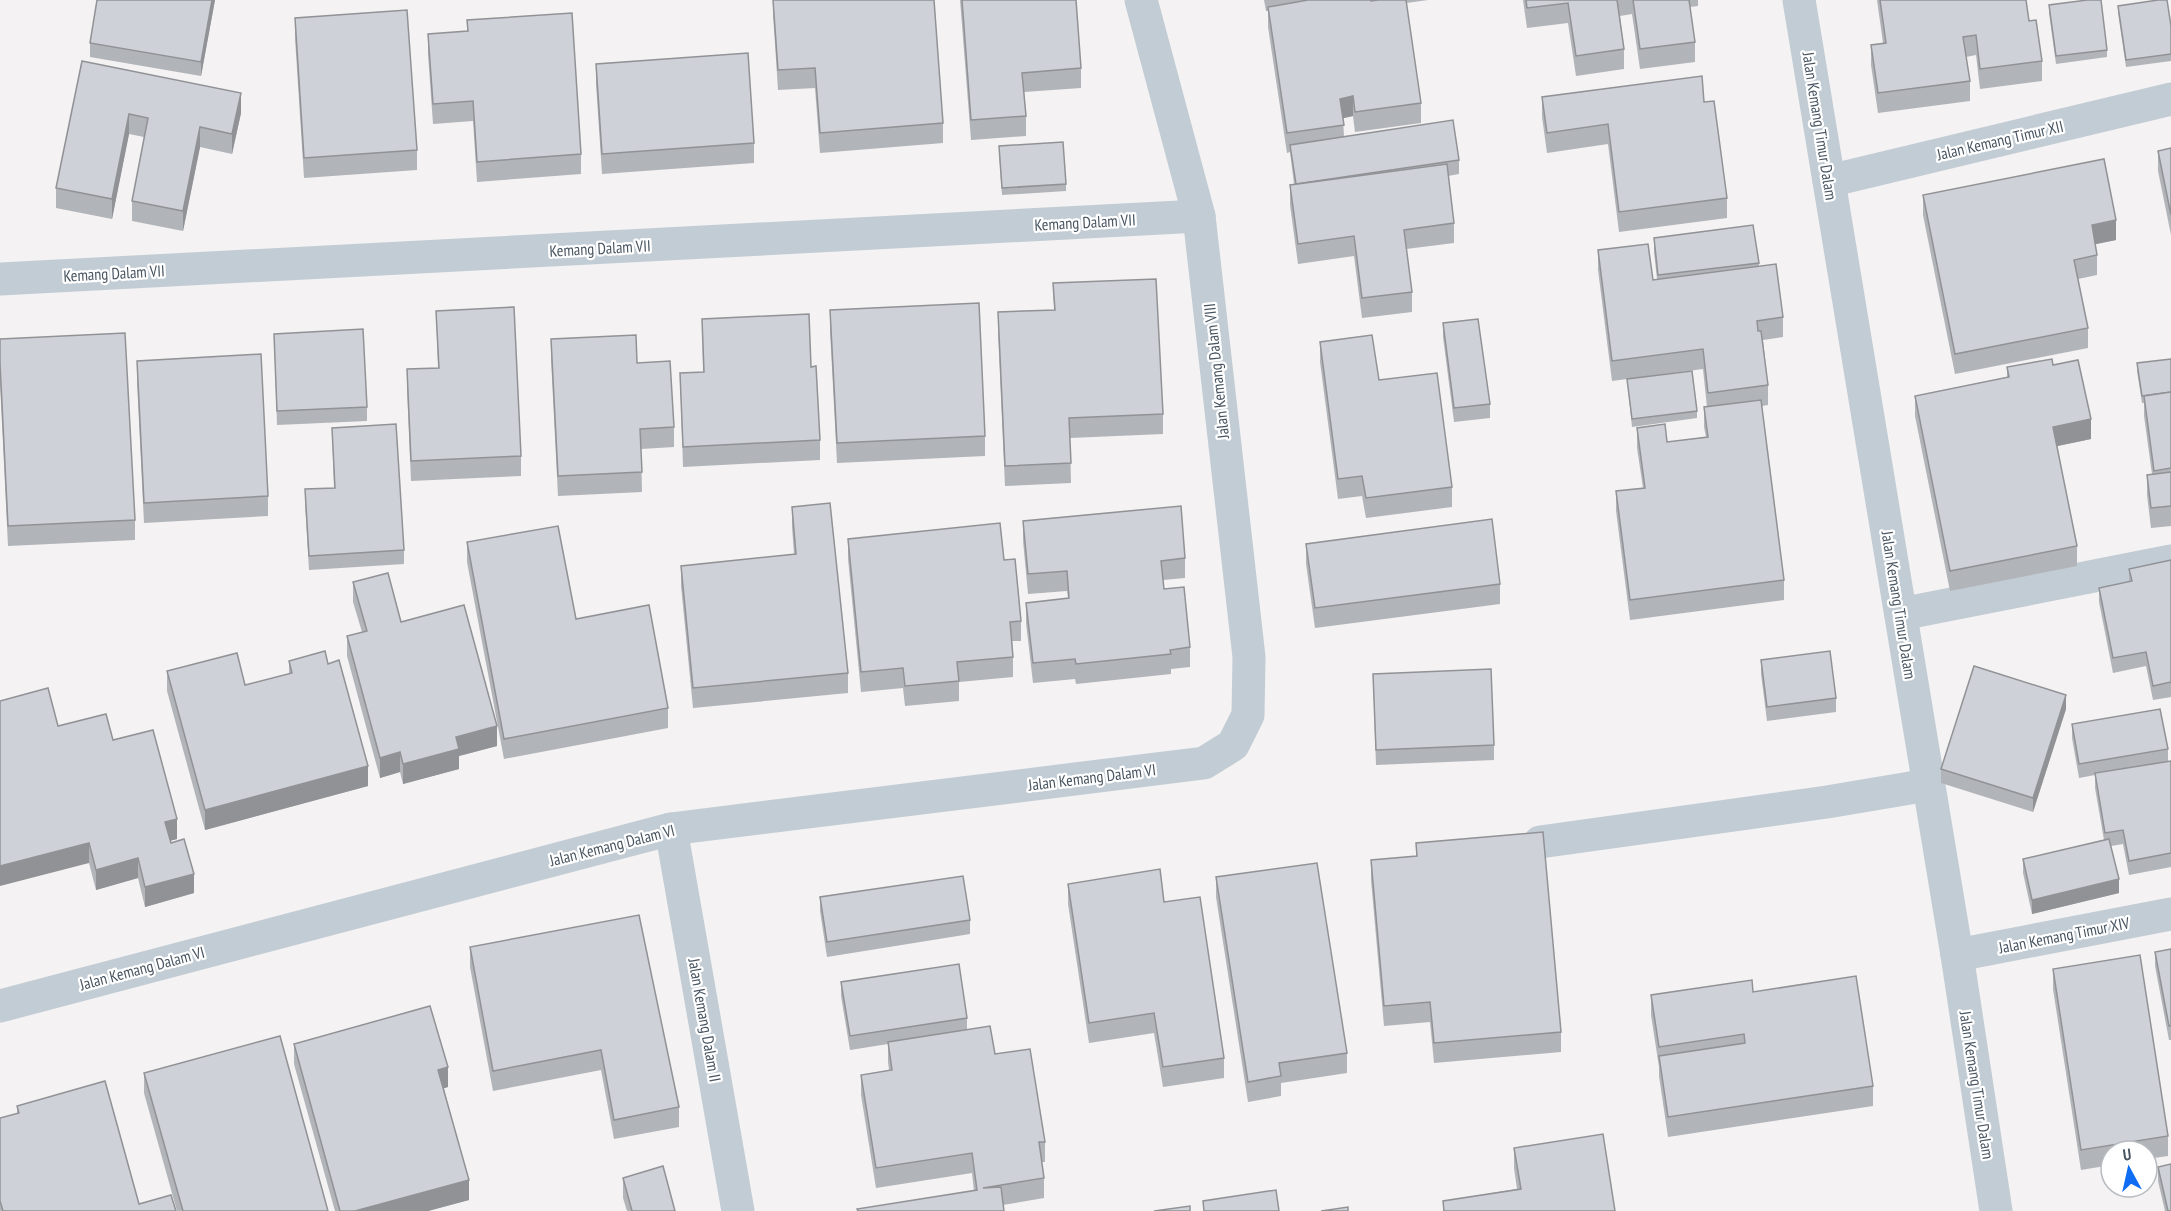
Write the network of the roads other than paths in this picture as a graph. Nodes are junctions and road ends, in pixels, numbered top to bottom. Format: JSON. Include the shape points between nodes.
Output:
{"nodes":[{"id":1,"x":1141,"y":0,"type":"edge"},
{"id":2,"x":1799,"y":0,"type":"edge"},
{"id":3,"x":2171,"y":99,"type":"edge"},
{"id":4,"x":1829,"y":181,"type":"junction"},
{"id":5,"x":1199,"y":216,"type":"junction"},
{"id":6,"x":0,"y":279,"type":"edge"},
{"id":7,"x":2171,"y":561,"type":"edge"},
{"id":8,"x":1901,"y":614,"type":"junction"},
{"id":9,"x":1233,"y":745,"type":"joint"},
{"id":10,"x":1928,"y":785,"type":"junction"},
{"id":11,"x":671,"y":829,"type":"junction"},
{"id":12,"x":1540,"y":842,"type":"edge"},
{"id":13,"x":2171,"y":914,"type":"edge"},
{"id":14,"x":1957,"y":955,"type":"junction"},
{"id":15,"x":0,"y":1006,"type":"edge"},
{"id":16,"x":738,"y":1211,"type":"edge"},
{"id":17,"x":1996,"y":1211,"type":"edge"}],
"edges":[{"from":1,"to":5,"type":"street","name":"Jalan Kemang Dalam VIII"},
{"from":2,"to":4,"type":"street","name":"Jalan Kemang Timur Dalam"},
{"from":3,"to":4,"type":"street","name":"Jalan Kemang Timur XII"},
{"from":4,"to":8,"type":"street","name":"Jalan Kemang Timur Dalam"},
{"from":5,"to":6,"type":"street","name":"Kemang Dalam VII"},
{"from":5,"to":9,"type":"street","name":"Jalan Kemang Dalam VIII","via":[[1249,657],[1248,715]]},
{"from":7,"to":8,"type":"street"},
{"from":8,"to":10,"type":"street","name":"Jalan Kemang Timur Dalam"},
{"from":9,"to":11,"type":"street","name":"Jalan Kemang Dalam VI","via":[[1204,763]]},
{"from":10,"to":12,"type":"street"},
{"from":10,"to":14,"type":"street","name":"Jalan Kemang Timur Dalam"},
{"from":11,"to":15,"type":"street","name":"Jalan Kemang Dalam VI"},
{"from":11,"to":16,"type":"street","name":"Jalan Kemang Dalam II"},
{"from":13,"to":14,"type":"street","name":"Jalan Kemang Timur XIV"},
{"from":14,"to":17,"type":"street","name":"Jalan Kemang Timur Dalam"}]}
